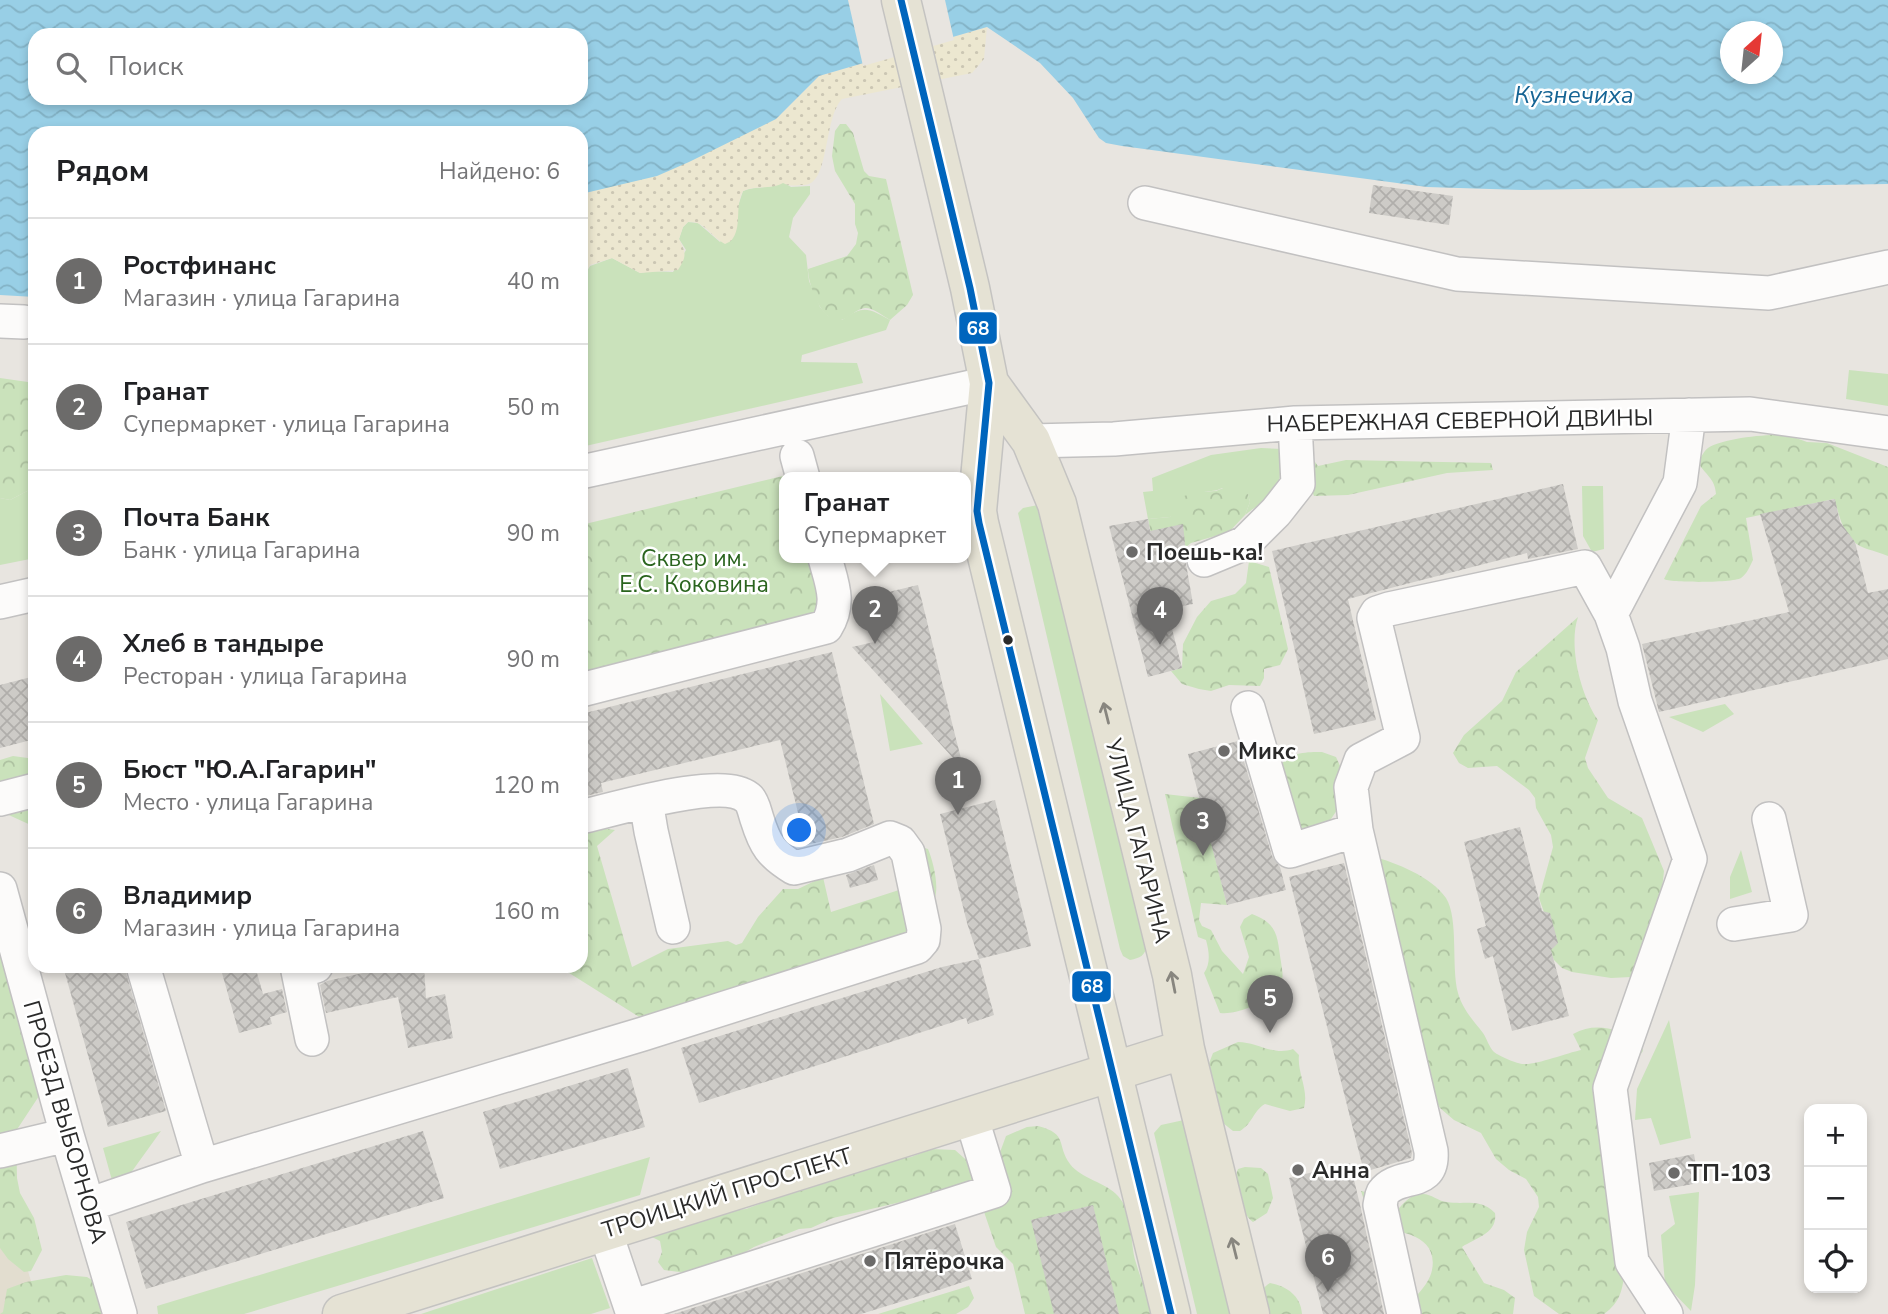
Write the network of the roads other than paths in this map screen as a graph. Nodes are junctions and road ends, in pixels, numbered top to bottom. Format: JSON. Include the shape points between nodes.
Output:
{"nodes":[{"id":1,"x":901,"y":0,"type":"edge"},
{"id":2,"x":1145,"y":203,"type":"dead end"},
{"id":3,"x":1888,"y":267,"type":"edge"},
{"id":4,"x":989,"y":383,"type":"junction"},
{"id":5,"x":1689,"y":415,"type":"junction"},
{"id":6,"x":1295,"y":422,"type":"junction"},
{"id":7,"x":1888,"y":433,"type":"edge"},
{"id":8,"x":1031,"y":441,"type":"junction"},
{"id":9,"x":588,"y":470,"type":"edge"},
{"id":10,"x":1204,"y":560,"type":"dead end"},
{"id":11,"x":826,"y":563,"type":"edge"},
{"id":12,"x":28,"y":596,"type":"edge"},
{"id":13,"x":0,"y":603,"type":"edge"},
{"id":14,"x":1611,"y":614,"type":"junction"},
{"id":15,"x":588,"y":688,"type":"edge"},
{"id":16,"x":1248,"y":708,"type":"dead end"},
{"id":17,"x":28,"y":792,"type":"edge"},
{"id":18,"x":0,"y":799,"type":"edge"},
{"id":19,"x":646,"y":801,"type":"junction"},
{"id":20,"x":588,"y":815,"type":"edge"},
{"id":21,"x":1769,"y":819,"type":"dead end"},
{"id":22,"x":1356,"y":830,"type":"junction"},
{"id":23,"x":0,"y":889,"type":"edge"},
{"id":24,"x":1734,"y":924,"type":"dead end"},
{"id":25,"x":673,"y":927,"type":"dead end"},
{"id":26,"x":145,"y":973,"type":"edge"},
{"id":27,"x":298,"y":973,"type":"edge"},
{"id":28,"x":312,"y":1039,"type":"dead end"},
{"id":29,"x":1185,"y":1049,"type":"junction"},
{"id":30,"x":1112,"y":1071,"type":"junction"},
{"id":31,"x":971,"y":1116,"type":"junction"},
{"id":32,"x":67,"y":1135,"type":"junction"},
{"id":33,"x":0,"y":1152,"type":"edge"},
{"id":34,"x":202,"y":1166,"type":"junction"},
{"id":35,"x":89,"y":1205,"type":"junction"},
{"id":36,"x":605,"y":1231,"type":"junction"},
{"id":37,"x":632,"y":1311,"type":"edge"},
{"id":38,"x":120,"y":1314,"type":"edge"},
{"id":39,"x":342,"y":1314,"type":"edge"},
{"id":40,"x":1171,"y":1314,"type":"edge"},
{"id":41,"x":1250,"y":1314,"type":"edge"},
{"id":42,"x":1404,"y":1314,"type":"edge"},
{"id":43,"x":1666,"y":1314,"type":"edge"}],
"edges":[{"from":1,"to":4,"type":"main road","name":"УЛИЦА ГАГАРИНА"},
{"from":2,"to":3,"type":"street","via":[[1457,274],[1769,293]]},
{"from":4,"to":8,"type":"main road","name":"УЛИЦА ГАГАРИНА"},
{"from":4,"to":9,"type":"street"},
{"from":4,"to":30,"type":"main road","name":"УЛИЦА ГАГАРИНА","via":[[977,511]]},
{"from":5,"to":6,"type":"street","name":"НАБЕРЕЖНАЯ СЕВЕРНОЙ ДВИНЫ"},
{"from":5,"to":7,"type":"street","name":"НАБЕРЕЖНАЯ СЕВЕРНОЙ ДВИНЫ","via":[[1750,414]]},
{"from":5,"to":14,"type":"street","via":[[1680,483]]},
{"from":6,"to":8,"type":"street","name":"НАБЕРЕЖНАЯ СЕВЕРНОЙ ДВИНЫ","via":[[1114,439]]},
{"from":6,"to":10,"type":"street","via":[[1298,484],[1245,543]]},
{"from":29,"to":8,"type":"main road","name":"УЛИЦА ГАГАРИНА","one_way":true,"via":[[1057,504]]},
{"from":11,"to":15,"type":"street","via":[[835,605],[826,627]]},
{"from":12,"to":13,"type":"street"},
{"from":14,"to":22,"type":"street","via":[[1585,566],[1377,613],[1374,623],[1403,738],[1361,760],[1351,787]]},
{"from":14,"to":43,"type":"street","via":[[1635,701],[1690,859],[1610,1088],[1632,1262]]},
{"from":16,"to":22,"type":"street","via":[[1290,851]]},
{"from":17,"to":18,"type":"street"},
{"from":19,"to":20,"type":"street"},
{"from":19,"to":25,"type":"street"},
{"from":19,"to":34,"type":"street","via":[[722,789],[739,793],[750,800],[765,844],[794,868],[848,855],[890,838],[900,842],[908,853],[923,940],[917,947],[643,1034]]},
{"from":21,"to":24,"type":"street","via":[[1791,915]]},
{"from":22,"to":42,"type":"street","via":[[1431,1151],[1432,1164],[1426,1174],[1396,1184],[1383,1193],[1380,1205]]},
{"from":23,"to":32,"type":"street","name":"ПРОЕЗД ВЫБОРНОВА"},
{"from":26,"to":34,"type":"street"},
{"from":27,"to":28,"type":"street"},
{"from":29,"to":30,"type":"main road","name":"ТРОИЦКИЙ ПРОСПЕКТ"},
{"from":41,"to":29,"type":"main road","name":"УЛИЦА ГАГАРИНА","one_way":true},
{"from":30,"to":31,"type":"main road","name":"ТРОИЦКИЙ ПРОСПЕКТ"},
{"from":30,"to":40,"type":"main road","name":"УЛИЦА ГАГАРИНА"},
{"from":31,"to":36,"type":"main road","name":"ТРОИЦКИЙ ПРОСПЕКТ"},
{"from":31,"to":37,"type":"street","via":[[994,1191]]},
{"from":32,"to":33,"type":"street"},
{"from":32,"to":35,"type":"street","name":"ПРОЕЗД ВЫБОРНОВА"},
{"from":34,"to":35,"type":"street"},
{"from":35,"to":38,"type":"street","name":"ПРОЕЗД ВЫБОРНОВА"},
{"from":36,"to":37,"type":"street"},
{"from":36,"to":39,"type":"main road","name":"ТРОИЦКИЙ ПРОСПЕКТ"}]}
